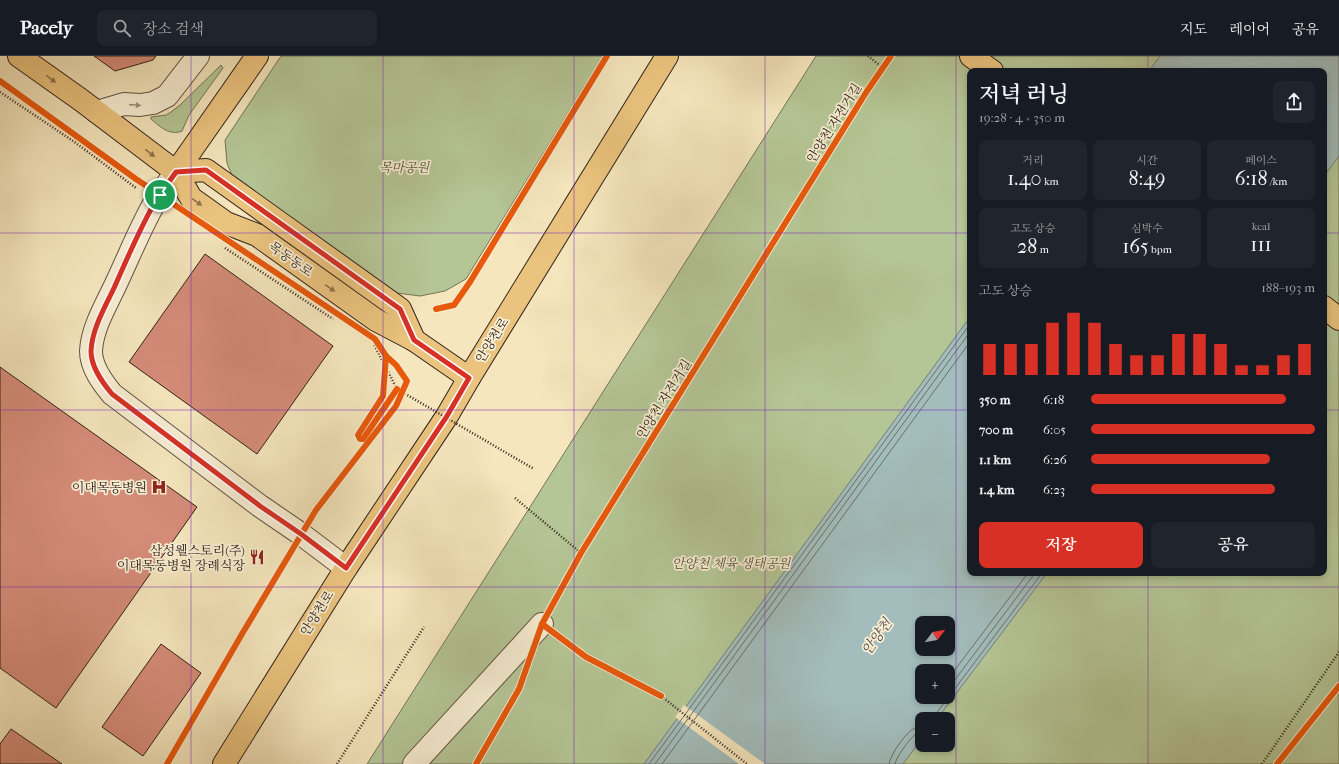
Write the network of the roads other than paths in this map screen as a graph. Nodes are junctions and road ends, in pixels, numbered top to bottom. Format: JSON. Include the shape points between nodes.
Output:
{"nodes":[{"id":1,"x":19,"y":56,"type":"edge"},
{"id":2,"x":198,"y":56,"type":"edge"},
{"id":3,"x":257,"y":56,"type":"edge"},
{"id":4,"x":667,"y":56,"type":"edge"},
{"id":5,"x":971,"y":56,"type":"edge"},
{"id":6,"x":988,"y":68,"type":"edge"},
{"id":7,"x":97,"y":112,"type":"junction"},
{"id":8,"x":176,"y":172,"type":"junction"},
{"id":9,"x":414,"y":340,"type":"junction"},
{"id":10,"x":469,"y":378,"type":"junction"},
{"id":11,"x":346,"y":568,"type":"junction"},
{"id":12,"x":542,"y":624,"type":"dead end"},
{"id":13,"x":224,"y":764,"type":"edge"},
{"id":14,"x":414,"y":764,"type":"edge"}],
"edges":[{"from":1,"to":7,"type":"main road","name":"목동동로","one_way":true},
{"from":7,"to":2,"type":"street","one_way":true,"via":[[124,104],[153,103],[167,96]]},
{"from":3,"to":8,"type":"main road"},
{"from":4,"to":10,"type":"main road","name":"안양천로"},
{"from":5,"to":6,"type":"main road"},
{"from":7,"to":8,"type":"main road","name":"목동동로","one_way":true},
{"from":8,"to":9,"type":"main road","name":"목동동로","one_way":true,"via":[[191,198],[226,223],[256,235],[376,320]]},
{"from":8,"to":9,"type":"main road","name":"목동동로","via":[[206,170],[400,309]]},
{"from":8,"to":11,"type":"street","via":[[137,235],[101,316],[91,351],[97,372],[112,394]]},
{"from":9,"to":10,"type":"main road","name":"목동동로"},
{"from":10,"to":11,"type":"main road","name":"안양천로","via":[[447,416]]},
{"from":11,"to":13,"type":"main road","name":"안양천로"},
{"from":12,"to":14,"type":"street"}]}
